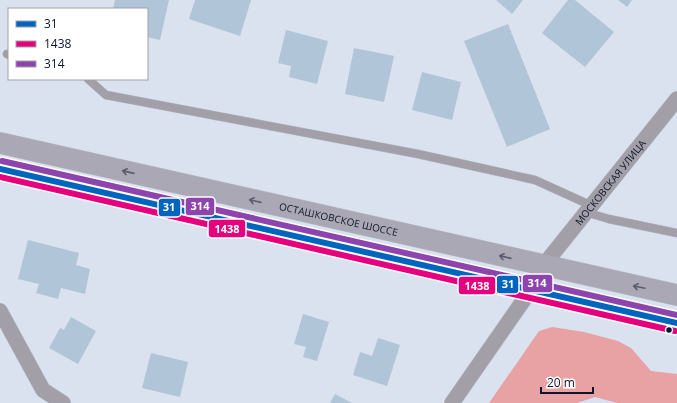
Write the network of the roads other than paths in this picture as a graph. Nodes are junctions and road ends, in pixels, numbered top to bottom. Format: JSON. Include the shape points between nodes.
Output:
{"nodes":[{"id":1,"x":89,"y":80,"type":"edge"},
{"id":2,"x":677,"y":99,"type":"edge"},
{"id":3,"x":0,"y":143,"type":"edge"},
{"id":4,"x":0,"y":169,"type":"edge"},
{"id":5,"x":588,"y":208,"type":"junction"},
{"id":6,"x":677,"y":233,"type":"edge"},
{"id":7,"x":543,"y":266,"type":"junction"},
{"id":8,"x":530,"y":291,"type":"junction"},
{"id":9,"x":677,"y":295,"type":"edge"},
{"id":10,"x":0,"y":311,"type":"edge"},
{"id":11,"x":677,"y":323,"type":"edge"},
{"id":12,"x":63,"y":403,"type":"edge"},
{"id":13,"x":452,"y":403,"type":"edge"}],
"edges":[{"from":1,"to":5,"type":"lane","via":[[106,95],[418,154],[535,180]]},
{"from":2,"to":5,"type":"street","name":"МОСКОВСКАЯ УЛИЦА"},
{"from":7,"to":3,"type":"main road","name":"ОСТАШКОВСКОЕ ШОССЕ","one_way":true},
{"from":4,"to":8,"type":"main road"},
{"from":5,"to":6,"type":"lane","via":[[609,219]]},
{"from":5,"to":7,"type":"street","name":"МОСКОВСКАЯ УЛИЦА"},
{"from":7,"to":8,"type":"street","name":"МОСКОВСКАЯ УЛИЦА"},
{"from":9,"to":7,"type":"main road","name":"ОСТАШКОВСКОЕ ШОССЕ","one_way":true},
{"from":8,"to":11,"type":"main road"},
{"from":8,"to":13,"type":"street","name":"МОСКОВСКАЯ УЛИЦА"},
{"from":10,"to":12,"type":"street","via":[[43,390]]}]}
